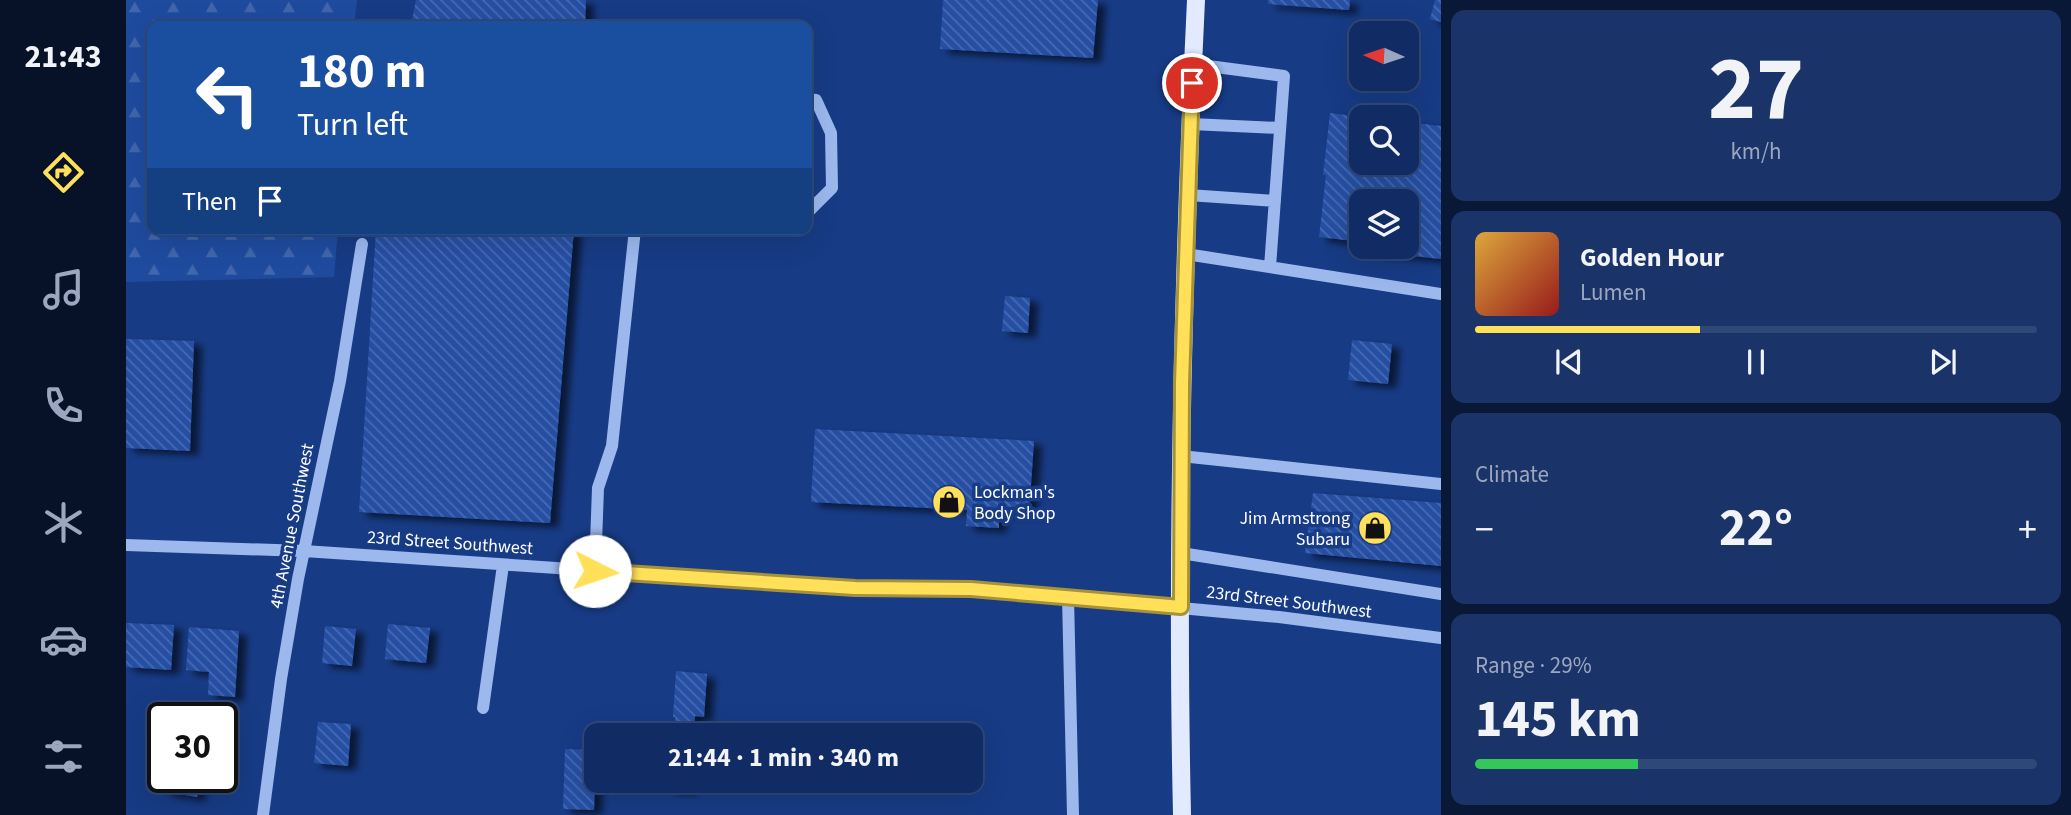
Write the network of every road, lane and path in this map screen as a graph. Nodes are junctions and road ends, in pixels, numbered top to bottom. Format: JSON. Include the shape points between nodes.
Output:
{"nodes":[{"id":1,"x":1196,"y":0,"type":"edge"},
{"id":2,"x":1193,"y":64,"type":"junction"},
{"id":3,"x":812,"y":100,"type":"edge"},
{"id":4,"x":1191,"y":124,"type":"junction"},
{"id":5,"x":1280,"y":128,"type":"junction"},
{"id":6,"x":1188,"y":195,"type":"junction"},
{"id":7,"x":1275,"y":201,"type":"junction"},
{"id":8,"x":812,"y":208,"type":"edge"},
{"id":9,"x":634,"y":235,"type":"edge"},
{"id":10,"x":362,"y":244,"type":"dead end"},
{"id":11,"x":1186,"y":254,"type":"junction"},
{"id":12,"x":1270,"y":267,"type":"junction"},
{"id":13,"x":1441,"y":294,"type":"edge"},
{"id":14,"x":1181,"y":456,"type":"junction"},
{"id":15,"x":1441,"y":484,"type":"edge"},
{"id":16,"x":126,"y":545,"type":"edge"},
{"id":17,"x":304,"y":551,"type":"junction"},
{"id":18,"x":1181,"y":553,"type":"junction"},
{"id":19,"x":503,"y":565,"type":"junction"},
{"id":20,"x":595,"y":571,"type":"junction"},
{"id":21,"x":1441,"y":594,"type":"edge"},
{"id":22,"x":1068,"y":597,"type":"junction"},
{"id":23,"x":1181,"y":607,"type":"junction"},
{"id":24,"x":1441,"y":638,"type":"edge"},
{"id":25,"x":483,"y":708,"type":"dead end"},
{"id":26,"x":263,"y":815,"type":"edge"},
{"id":27,"x":1073,"y":815,"type":"edge"},
{"id":28,"x":1182,"y":815,"type":"edge"}],
"edges":[{"from":1,"to":2,"type":"main road"},
{"from":2,"to":4,"type":"main road"},
{"from":2,"to":5,"type":"street","via":[[1284,76]]},
{"from":3,"to":8,"type":"street","via":[[831,133],[832,188]]},
{"from":4,"to":5,"type":"street"},
{"from":4,"to":6,"type":"main road"},
{"from":5,"to":7,"type":"street"},
{"from":6,"to":7,"type":"street"},
{"from":6,"to":11,"type":"main road"},
{"from":7,"to":12,"type":"street"},
{"from":9,"to":20,"type":"street","via":[[612,446],[598,488]]},
{"from":10,"to":17,"type":"street","name":"4th Avenue Southwest","via":[[340,381]]},
{"from":11,"to":12,"type":"street"},
{"from":11,"to":14,"type":"main road"},
{"from":12,"to":13,"type":"street"},
{"from":14,"to":15,"type":"street"},
{"from":14,"to":18,"type":"main road"},
{"from":16,"to":17,"type":"street","name":"23rd Street Southwest"},
{"from":17,"to":19,"type":"street","name":"23rd Street Southwest"},
{"from":17,"to":26,"type":"street","name":"4th Avenue Southwest"},
{"from":18,"to":21,"type":"street"},
{"from":18,"to":23,"type":"main road"},
{"from":19,"to":20,"type":"street","name":"23rd Street Southwest"},
{"from":19,"to":25,"type":"street"},
{"from":20,"to":22,"type":"street","name":"23rd Street Southwest"},
{"from":22,"to":23,"type":"street","name":"23rd Street Southwest"},
{"from":22,"to":27,"type":"street"},
{"from":23,"to":24,"type":"street","name":"23rd Street Southwest"},
{"from":23,"to":28,"type":"main road"}]}
